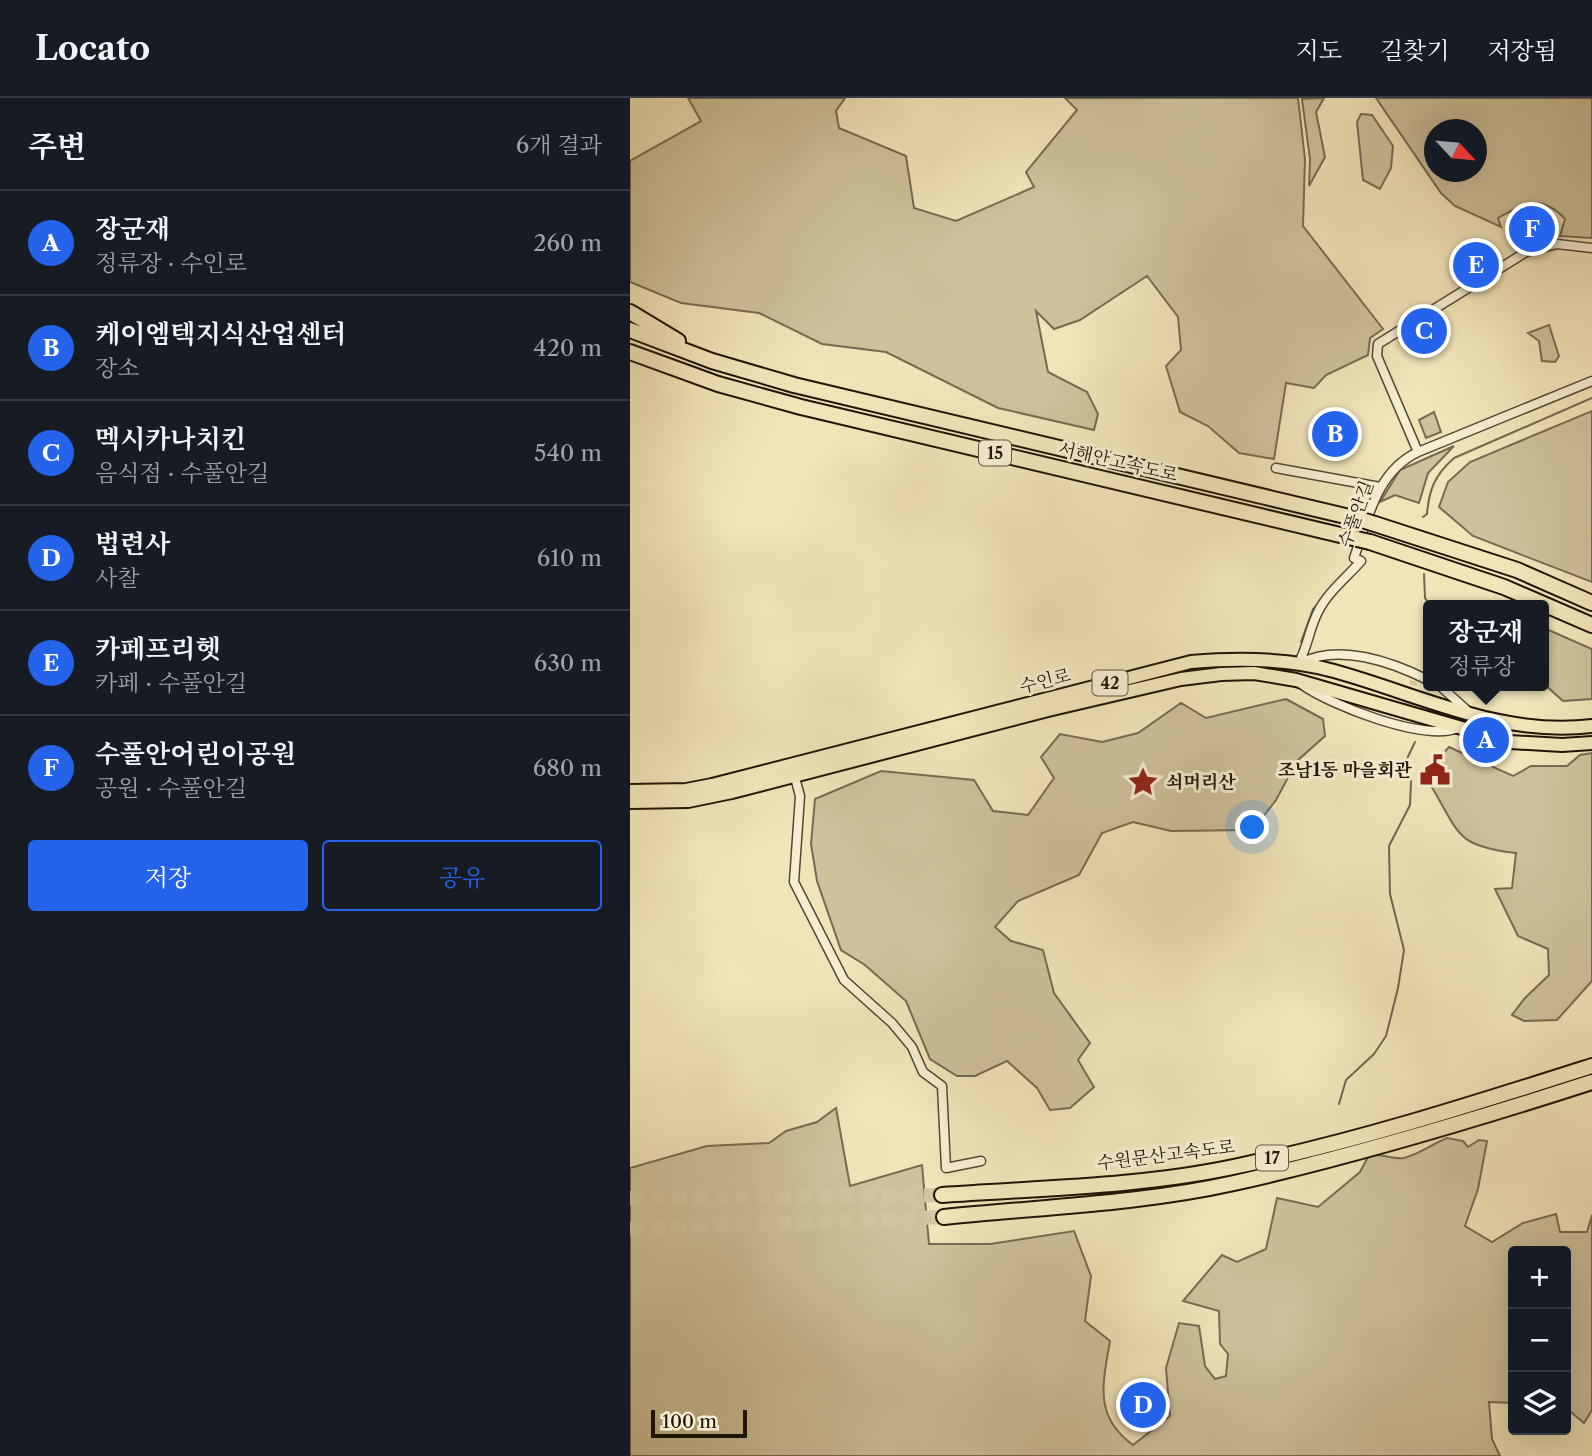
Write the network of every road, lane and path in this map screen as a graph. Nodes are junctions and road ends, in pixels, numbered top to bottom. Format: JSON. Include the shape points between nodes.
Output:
{"nodes":[{"id":1,"x":1592,"y":248,"type":"edge"},
{"id":2,"x":630,"y":312,"type":"edge"},
{"id":3,"x":630,"y":330,"type":"edge"},
{"id":4,"x":632,"y":353,"type":"edge"},
{"id":5,"x":712,"y":361,"type":"junction"},
{"id":6,"x":1592,"y":381,"type":"edge"},
{"id":7,"x":1418,"y":452,"type":"junction"},
{"id":8,"x":1276,"y":468,"type":"dead end"},
{"id":9,"x":1380,"y":487,"type":"junction"},
{"id":10,"x":1534,"y":600,"type":"edge"},
{"id":11,"x":1592,"y":603,"type":"edge"},
{"id":12,"x":1549,"y":606,"type":"edge"},
{"id":13,"x":1592,"y":625,"type":"edge"},
{"id":14,"x":1298,"y":664,"type":"junction"},
{"id":15,"x":1423,"y":679,"type":"edge"},
{"id":16,"x":1296,"y":680,"type":"junction"},
{"id":17,"x":1445,"y":691,"type":"edge"},
{"id":18,"x":1472,"y":716,"type":"junction"},
{"id":19,"x":1592,"y":726,"type":"edge"},
{"id":20,"x":1458,"y":727,"type":"junction"},
{"id":21,"x":1592,"y":743,"type":"edge"},
{"id":22,"x":793,"y":770,"type":"junction"},
{"id":23,"x":630,"y":791,"type":"edge"},
{"id":24,"x":630,"y":802,"type":"edge"},
{"id":25,"x":1592,"y":1066,"type":"edge"},
{"id":26,"x":1592,"y":1082,"type":"edge"},
{"id":27,"x":981,"y":1161,"type":"dead end"},
{"id":28,"x":942,"y":1195,"type":"tunnel mouth"},
{"id":29,"x":944,"y":1217,"type":"tunnel mouth"}],
"edges":[{"from":1,"to":7,"type":"street","via":[[1564,244],[1525,252],[1378,344],[1377,356]]},
{"from":2,"to":5,"type":"highway"},
{"from":3,"to":5,"type":"highway","name":"서해안고속도로","number":"15"},
{"from":4,"to":10,"type":"highway","name":"서해안고속도로","number":"15","via":[[718,384],[802,407],[1363,541]]},
{"from":5,"to":11,"type":"highway","name":"서해안고속도로","number":"15","via":[[794,385],[1368,522],[1517,570]]},
{"from":6,"to":7,"type":"street","name":"수풀안길"},
{"from":7,"to":9,"type":"street","name":"수풀안길","via":[[1393,468]]},
{"from":8,"to":9,"type":"street"},
{"from":9,"to":14,"type":"street","name":"수풀안길","via":[[1354,558],[1361,561],[1319,610]]},
{"from":12,"to":13,"type":"highway","name":"서해안고속도로","number":"15"},
{"from":14,"to":15,"type":"street","via":[[1324,654],[1378,660]]},
{"from":14,"to":18,"type":"main road","name":"수인로","number":"42","via":[[1334,671]]},
{"from":14,"to":22,"type":"main road","name":"수인로","number":"42","via":[[1225,659],[1191,662]]},
{"from":16,"to":20,"type":"main road","name":"수인로","number":"42"},
{"from":16,"to":20,"type":"street","via":[[1337,705],[1446,732]]},
{"from":16,"to":22,"type":"main road","name":"수인로","number":"42","via":[[1254,673],[1181,679]]},
{"from":17,"to":18,"type":"street"},
{"from":18,"to":19,"type":"main road","name":"수인로","number":"42","via":[[1542,729]]},
{"from":20,"to":21,"type":"main road","name":"수인로","number":"42","via":[[1510,742]]},
{"from":22,"to":23,"type":"main road","name":"수인로","number":"42","via":[[686,790]]},
{"from":22,"to":24,"type":"main road","name":"수인로","number":"42","via":[[688,800]]},
{"from":22,"to":27,"type":"street","via":[[800,796],[794,883],[844,980],[892,1023],[912,1047],[923,1072],[942,1086],[946,1168]]},
{"from":25,"to":28,"type":"highway","name":"수원문산고속도로","number":"17","via":[[1444,1113],[1238,1166],[1148,1181]]},
{"from":26,"to":29,"type":"highway","name":"수원문산고속도로","number":"17","via":[[1452,1127],[1232,1184]]}]}
